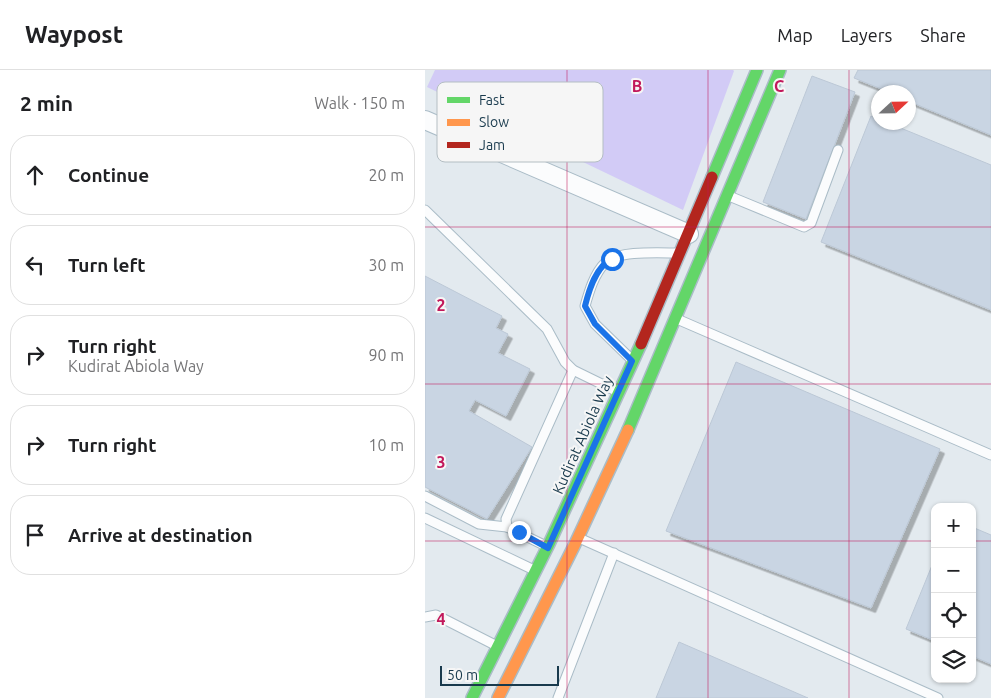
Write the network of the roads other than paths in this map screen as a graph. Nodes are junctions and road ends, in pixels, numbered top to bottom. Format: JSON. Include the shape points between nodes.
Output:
{"nodes":[{"id":1,"x":757,"y":70,"type":"edge"},
{"id":2,"x":780,"y":70,"type":"edge"},
{"id":3,"x":425,"y":120,"type":"edge"},
{"id":4,"x":437,"y":125,"type":"edge"},
{"id":5,"x":838,"y":150,"type":"dead end"},
{"id":6,"x":522,"y":162,"type":"edge"},
{"id":7,"x":729,"y":196,"type":"junction"},
{"id":8,"x":425,"y":210,"type":"edge"},
{"id":9,"x":689,"y":234,"type":"junction"},
{"id":10,"x":681,"y":253,"type":"junction"},
{"id":11,"x":677,"y":319,"type":"junction"},
{"id":12,"x":632,"y":361,"type":"junction"},
{"id":13,"x":573,"y":370,"type":"junction"},
{"id":14,"x":618,"y":392,"type":"junction"},
{"id":15,"x":991,"y":456,"type":"edge"},
{"id":16,"x":425,"y":496,"type":"edge"},
{"id":17,"x":425,"y":518,"type":"edge"},
{"id":18,"x":507,"y":527,"type":"junction"},
{"id":19,"x":579,"y":538,"type":"junction"},
{"id":20,"x":548,"y":548,"type":"junction"},
{"id":21,"x":614,"y":553,"type":"junction"},
{"id":22,"x":536,"y":571,"type":"junction"},
{"id":23,"x":425,"y":617,"type":"edge"},
{"id":24,"x":499,"y":647,"type":"junction"},
{"id":25,"x":472,"y":698,"type":"edge"},
{"id":26,"x":498,"y":698,"type":"edge"},
{"id":27,"x":558,"y":698,"type":"edge"},
{"id":28,"x":938,"y":698,"type":"edge"}],
"edges":[{"from":1,"to":9,"type":"main road","name":"Kudirat Abiola Way"},
{"from":2,"to":7,"type":"main road"},
{"from":3,"to":4,"type":"street"},
{"from":5,"to":7,"type":"lane","via":[[811,223],[803,228]]},
{"from":6,"to":9,"type":"street"},
{"from":7,"to":11,"type":"main road"},
{"from":8,"to":13,"type":"lane","via":[[547,329]]},
{"from":9,"to":10,"type":"main road","name":"Kudirat Abiola Way"},
{"from":10,"to":12,"type":"main road","name":"Kudirat Abiola Way"},
{"from":10,"to":12,"type":"lane","via":[[635,254],[612,259],[605,262],[590,289],[585,306],[595,324]]},
{"from":11,"to":15,"type":"lane"},
{"from":11,"to":19,"type":"main road"},
{"from":12,"to":14,"type":"main road","name":"Kudirat Abiola Way"},
{"from":13,"to":14,"type":"lane"},
{"from":13,"to":18,"type":"lane","via":[[506,519]]},
{"from":14,"to":20,"type":"main road","name":"Kudirat Abiola Way"},
{"from":16,"to":18,"type":"lane","via":[[479,524]]},
{"from":17,"to":22,"type":"lane"},
{"from":18,"to":20,"type":"lane"},
{"from":19,"to":21,"type":"lane"},
{"from":19,"to":26,"type":"main road"},
{"from":20,"to":22,"type":"main road","name":"Kudirat Abiola Way"},
{"from":21,"to":27,"type":"lane"},
{"from":21,"to":28,"type":"lane"},
{"from":22,"to":24,"type":"main road","name":"Kudirat Abiola Way"},
{"from":23,"to":24,"type":"lane","via":[[436,615]]},
{"from":24,"to":25,"type":"main road","name":"Kudirat Abiola Way"}]}
